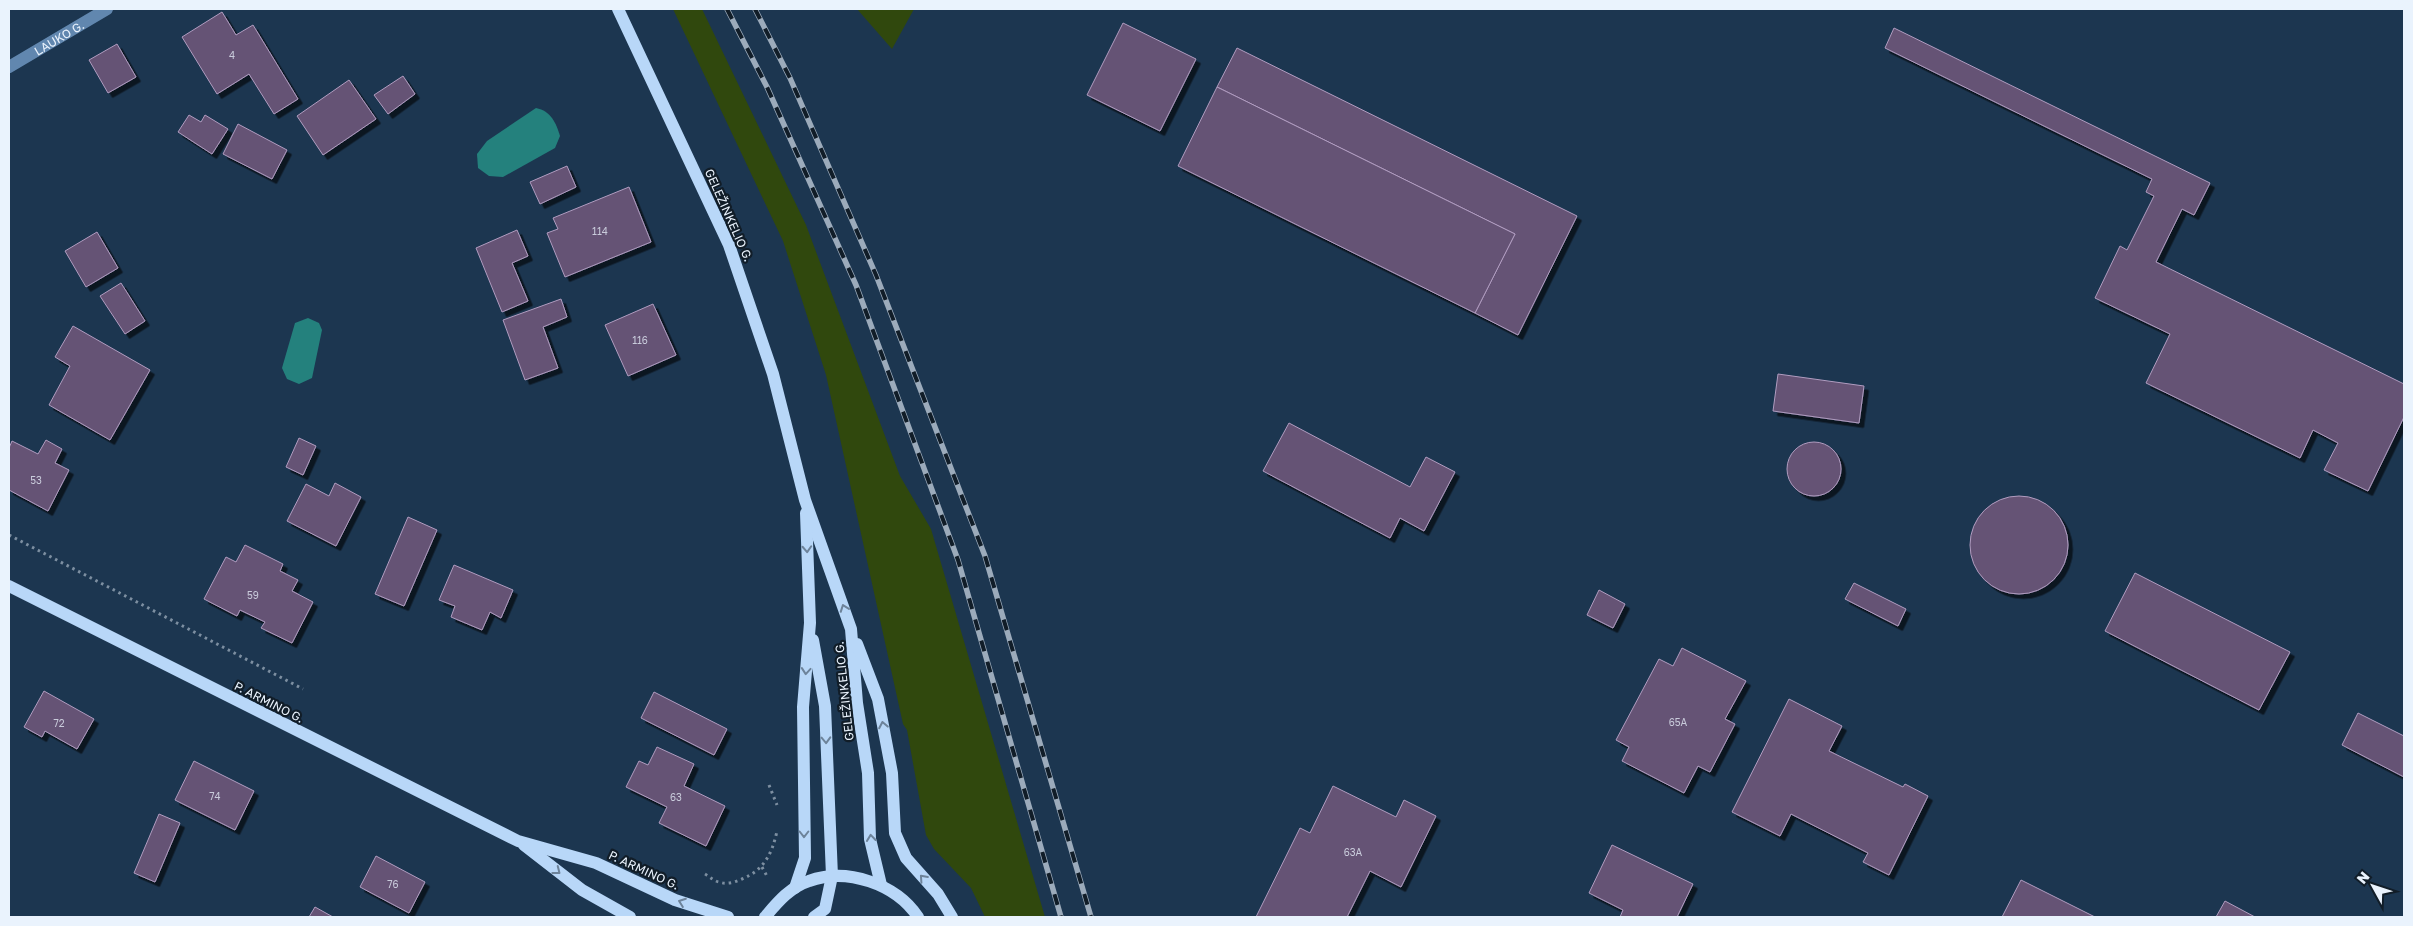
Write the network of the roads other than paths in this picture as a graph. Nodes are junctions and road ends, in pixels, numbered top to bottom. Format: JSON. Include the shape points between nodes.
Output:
{"nodes":[{"id":1,"x":107,"y":9,"type":"edge"},
{"id":2,"x":618,"y":9,"type":"edge"},
{"id":3,"x":9,"y":67,"type":"edge"},
{"id":4,"x":805,"y":500,"type":"junction"},
{"id":5,"x":9,"y":586,"type":"edge"},
{"id":6,"x":810,"y":623,"type":"junction"},
{"id":7,"x":851,"y":629,"type":"junction"},
{"id":8,"x":518,"y":840,"type":"junction"},
{"id":9,"x":832,"y":876,"type":"junction"},
{"id":10,"x":881,"y":885,"type":"junction"},
{"id":11,"x":795,"y":888,"type":"junction"},
{"id":12,"x":630,"y":917,"type":"edge"},
{"id":13,"x":728,"y":917,"type":"edge"},
{"id":14,"x":765,"y":917,"type":"edge"},
{"id":15,"x":814,"y":917,"type":"edge"},
{"id":16,"x":918,"y":917,"type":"edge"},
{"id":17,"x":952,"y":917,"type":"edge"}],
"edges":[{"from":1,"to":3,"type":"street","name":"LAUKO G."},
{"from":2,"to":4,"type":"main road","name":"GELEŽINKELIO G.","via":[[729,245],[773,374]]},
{"from":4,"to":6,"type":"main road","name":"GELEŽINKELIO G.","one_way":true},
{"from":7,"to":4,"type":"main road","name":"GELEŽINKELIO G.","one_way":true},
{"from":5,"to":8,"type":"main road","name":"P. ARMINO G."},
{"from":6,"to":9,"type":"main road","name":"GELEŽINKELIO G.","one_way":true,"via":[[825,706]]},
{"from":6,"to":11,"type":"main road","name":"GELEŽINKELIO G.","one_way":true,"via":[[803,707],[804,858]]},
{"from":10,"to":7,"type":"main road","name":"GELEŽINKELIO G.","one_way":true,"via":[[870,839],[868,773],[857,704]]},
{"from":17,"to":7,"type":"main road","one_way":true,"via":[[938,894],[906,858],[895,833],[892,773],[878,699]]},
{"from":8,"to":12,"type":"main road","name":"P. ARMINO G.","one_way":true,"via":[[582,890]]},
{"from":13,"to":8,"type":"main road","name":"P. ARMINO G.","one_way":true,"via":[[674,900],[596,863]]},
{"from":9,"to":10,"type":"main road","via":[[859,878]]},
{"from":9,"to":11,"type":"main road","via":[[809,880]]},
{"from":9,"to":15,"type":"main road","name":"GELEŽINKELIO G.","via":[[825,909]]},
{"from":10,"to":16,"type":"main road","via":[[902,898]]},
{"from":11,"to":14,"type":"main road"}]}
